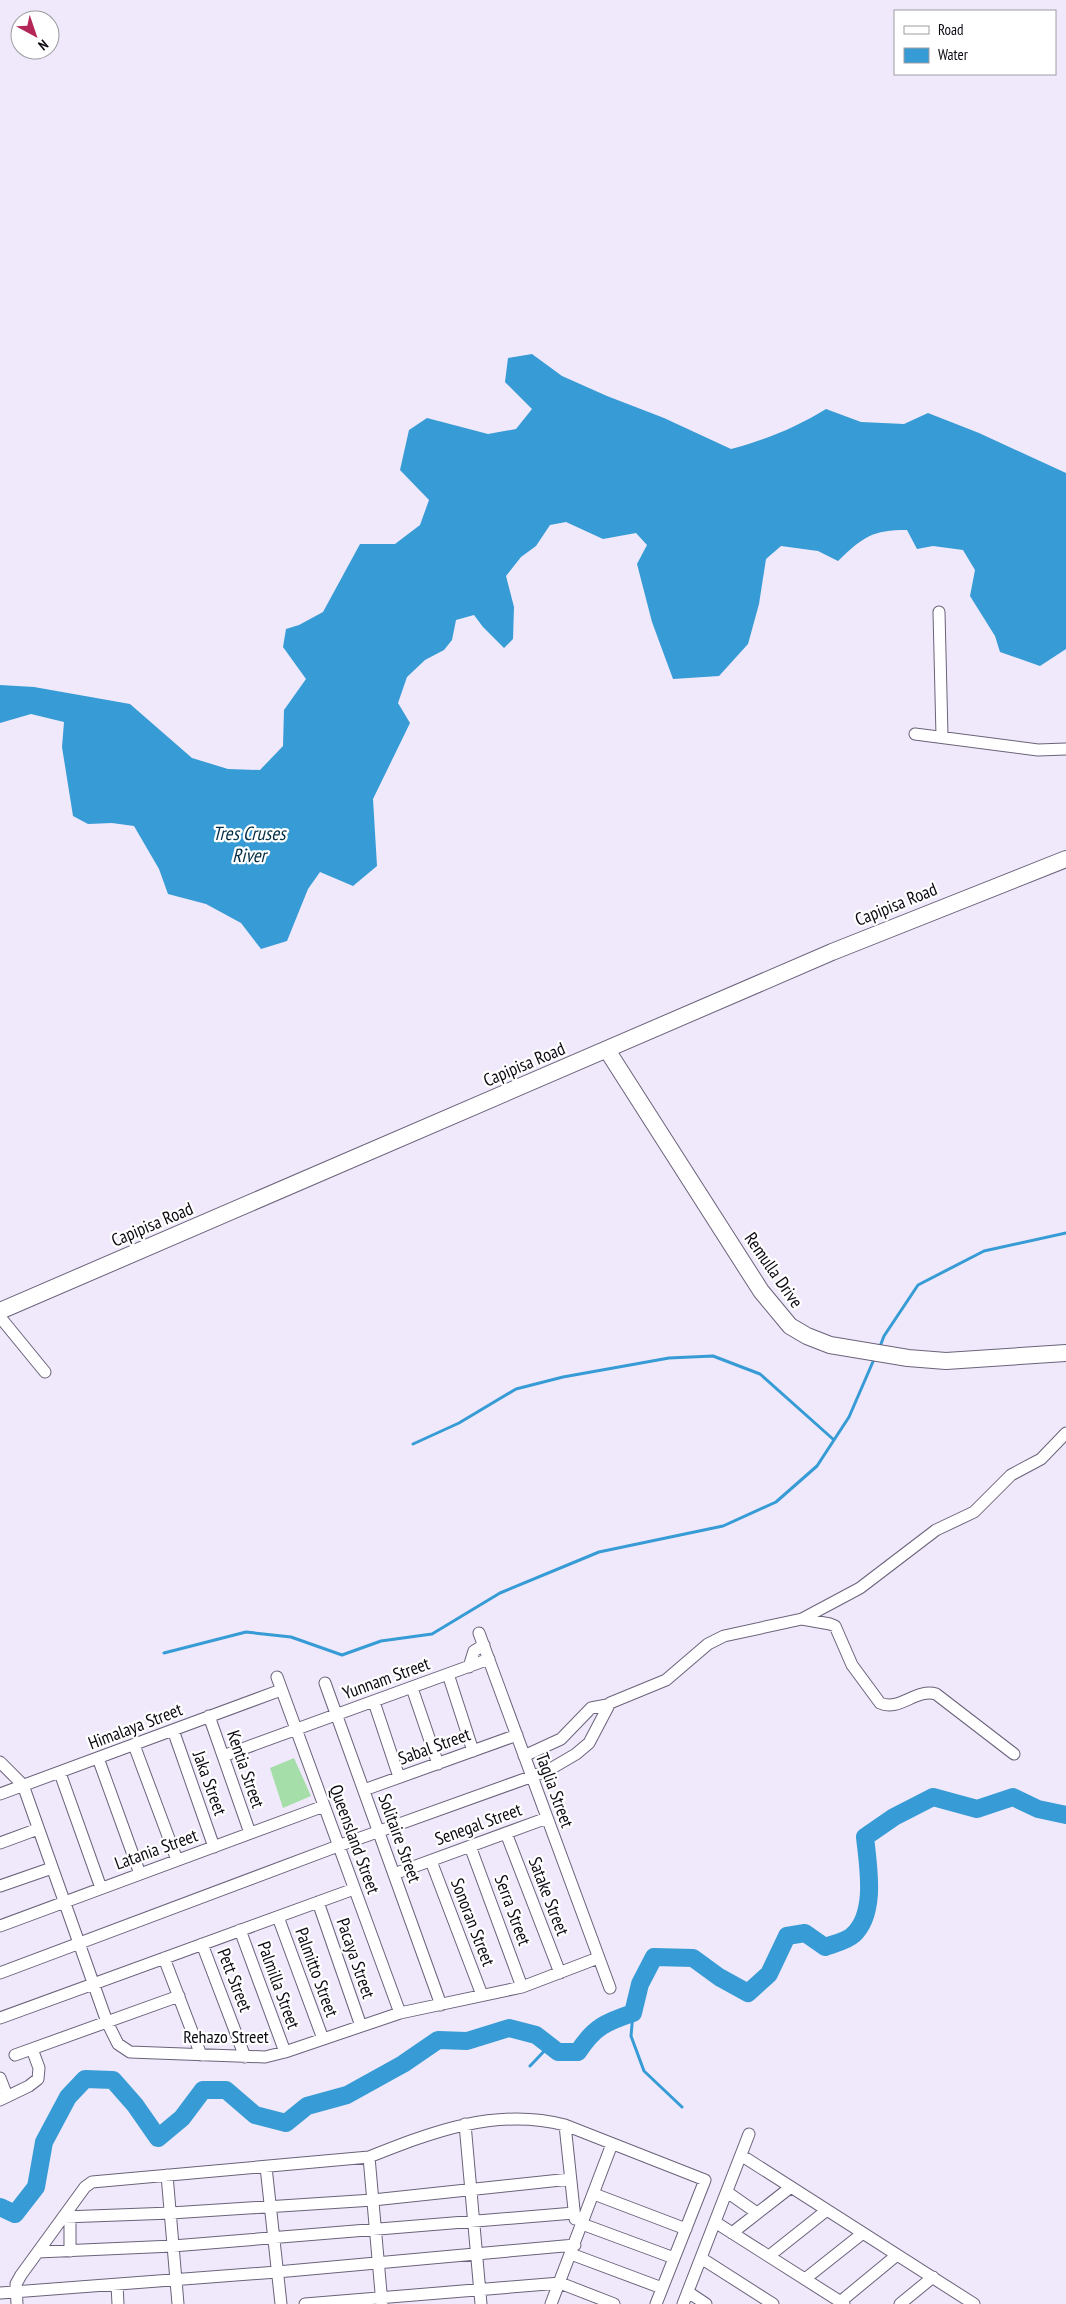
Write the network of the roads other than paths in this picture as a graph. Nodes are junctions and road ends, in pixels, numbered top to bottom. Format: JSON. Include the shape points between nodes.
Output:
{"nodes":[{"id":1,"x":939,"y":612,"type":"dead end"},
{"id":2,"x":915,"y":734,"type":"dead end"},
{"id":3,"x":942,"y":736,"type":"junction"},
{"id":4,"x":1066,"y":748,"type":"edge"},
{"id":5,"x":1066,"y":859,"type":"edge"},
{"id":6,"x":607,"y":1050,"type":"junction"},
{"id":7,"x":0,"y":1311,"type":"edge"},
{"id":8,"x":0,"y":1317,"type":"edge"},
{"id":9,"x":1066,"y":1353,"type":"edge"},
{"id":10,"x":45,"y":1372,"type":"dead end"},
{"id":11,"x":1066,"y":1433,"type":"edge"},
{"id":12,"x":802,"y":1620,"type":"junction"},
{"id":13,"x":479,"y":1633,"type":"dead end"},
{"id":14,"x":484,"y":1645,"type":"junction"},
{"id":15,"x":489,"y":1659,"type":"junction"},
{"id":16,"x":469,"y":1667,"type":"junction"},
{"id":17,"x":448,"y":1674,"type":"junction"},
{"id":18,"x":277,"y":1677,"type":"dead end"},
{"id":19,"x":325,"y":1683,"type":"dead end"},
{"id":20,"x":412,"y":1688,"type":"junction"},
{"id":21,"x":282,"y":1690,"type":"junction"},
{"id":22,"x":374,"y":1702,"type":"junction"},
{"id":23,"x":607,"y":1705,"type":"junction"},
{"id":24,"x":209,"y":1716,"type":"junction"},
{"id":25,"x":337,"y":1716,"type":"junction"},
{"id":26,"x":173,"y":1730,"type":"junction"},
{"id":27,"x":296,"y":1730,"type":"junction"},
{"id":28,"x":517,"y":1735,"type":"junction"},
{"id":29,"x":134,"y":1745,"type":"junction"},
{"id":30,"x":473,"y":1751,"type":"junction"},
{"id":31,"x":1014,"y":1754,"type":"dead end"},
{"id":32,"x":223,"y":1756,"type":"junction"},
{"id":33,"x":524,"y":1756,"type":"junction"},
{"id":34,"x":98,"y":1758,"type":"junction"},
{"id":35,"x":0,"y":1762,"type":"edge"},
{"id":36,"x":438,"y":1764,"type":"junction"},
{"id":37,"x":60,"y":1773,"type":"junction"},
{"id":38,"x":532,"y":1777,"type":"junction"},
{"id":39,"x":399,"y":1778,"type":"junction"},
{"id":40,"x":23,"y":1785,"type":"junction"},
{"id":41,"x":364,"y":1790,"type":"junction"},
{"id":42,"x":0,"y":1794,"type":"edge"},
{"id":43,"x":324,"y":1806,"type":"junction"},
{"id":44,"x":547,"y":1818,"type":"junction"},
{"id":45,"x":38,"y":1829,"type":"junction"},
{"id":46,"x":379,"y":1831,"type":"junction"},
{"id":47,"x":250,"y":1833,"type":"junction"},
{"id":48,"x":506,"y":1833,"type":"junction"},
{"id":49,"x":0,"y":1843,"type":"edge"},
{"id":50,"x":338,"y":1846,"type":"junction"},
{"id":51,"x":470,"y":1846,"type":"junction"},
{"id":52,"x":214,"y":1847,"type":"junction"},
{"id":53,"x":177,"y":1860,"type":"junction"},
{"id":54,"x":431,"y":1861,"type":"junction"},
{"id":55,"x":52,"y":1868,"type":"junction"},
{"id":56,"x":140,"y":1874,"type":"junction"},
{"id":57,"x":394,"y":1874,"type":"junction"},
{"id":58,"x":0,"y":1886,"type":"edge"},
{"id":59,"x":101,"y":1888,"type":"junction"},
{"id":60,"x":354,"y":1889,"type":"junction"},
{"id":61,"x":64,"y":1902,"type":"junction"},
{"id":62,"x":318,"y":1902,"type":"junction"},
{"id":63,"x":278,"y":1917,"type":"junction"},
{"id":64,"x":0,"y":1926,"type":"edge"},
{"id":65,"x":240,"y":1930,"type":"junction"},
{"id":66,"x":78,"y":1944,"type":"junction"},
{"id":67,"x":202,"y":1944,"type":"junction"},
{"id":68,"x":164,"y":1958,"type":"junction"},
{"id":69,"x":598,"y":1958,"type":"junction"},
{"id":70,"x":0,"y":1972,"type":"edge"},
{"id":71,"x":560,"y":1973,"type":"junction"},
{"id":72,"x":93,"y":1984,"type":"junction"},
{"id":73,"x":522,"y":1987,"type":"junction"},
{"id":74,"x":610,"y":1988,"type":"dead end"},
{"id":75,"x":482,"y":1995,"type":"junction"},
{"id":76,"x":179,"y":1996,"type":"junction"},
{"id":77,"x":442,"y":2005,"type":"junction"},
{"id":78,"x":400,"y":2013,"type":"junction"},
{"id":79,"x":0,"y":2018,"type":"edge"},
{"id":80,"x":107,"y":2022,"type":"junction"},
{"id":81,"x":361,"y":2026,"type":"junction"},
{"id":82,"x":323,"y":2039,"type":"junction"},
{"id":83,"x":32,"y":2049,"type":"junction"},
{"id":84,"x":285,"y":2052,"type":"junction"},
{"id":85,"x":15,"y":2055,"type":"dead end"},
{"id":86,"x":200,"y":2055,"type":"junction"},
{"id":87,"x":245,"y":2057,"type":"junction"},
{"id":88,"x":0,"y":2078,"type":"edge"},
{"id":89,"x":4,"y":2098,"type":"edge"},
{"id":90,"x":465,"y":2124,"type":"junction"},
{"id":91,"x":565,"y":2125,"type":"junction"},
{"id":92,"x":749,"y":2134,"type":"dead end"},
{"id":93,"x":612,"y":2144,"type":"junction"},
{"id":94,"x":369,"y":2157,"type":"junction"},
{"id":95,"x":740,"y":2157,"type":"junction"},
{"id":96,"x":266,"y":2166,"type":"junction"},
{"id":97,"x":167,"y":2175,"type":"junction"},
{"id":98,"x":570,"y":2179,"type":"junction"},
{"id":99,"x":791,"y":2187,"type":"junction"},
{"id":100,"x":471,"y":2191,"type":"junction"},
{"id":101,"x":727,"y":2192,"type":"junction"},
{"id":102,"x":594,"y":2194,"type":"junction"},
{"id":103,"x":373,"y":2200,"type":"junction"},
{"id":104,"x":271,"y":2206,"type":"junction"},
{"id":105,"x":827,"y":2210,"type":"junction"},
{"id":106,"x":171,"y":2213,"type":"junction"},
{"id":107,"x":758,"y":2213,"type":"junction"},
{"id":108,"x":574,"y":2214,"type":"junction"},
{"id":109,"x":67,"y":2217,"type":"junction"},
{"id":110,"x":474,"y":2222,"type":"junction"},
{"id":111,"x":714,"y":2222,"type":"junction"},
{"id":112,"x":686,"y":2228,"type":"junction"},
{"id":113,"x":376,"y":2231,"type":"junction"},
{"id":114,"x":732,"y":2233,"type":"junction"},
{"id":115,"x":863,"y":2233,"type":"junction"},
{"id":116,"x":274,"y":2238,"type":"junction"},
{"id":117,"x":577,"y":2240,"type":"junction"},
{"id":118,"x":173,"y":2246,"type":"junction"},
{"id":119,"x":70,"y":2250,"type":"junction"},
{"id":120,"x":38,"y":2252,"type":"junction"},
{"id":121,"x":476,"y":2255,"type":"junction"},
{"id":122,"x":897,"y":2255,"type":"junction"},
{"id":123,"x":768,"y":2256,"type":"junction"},
{"id":124,"x":674,"y":2258,"type":"junction"},
{"id":125,"x":701,"y":2258,"type":"junction"},
{"id":126,"x":379,"y":2264,"type":"junction"},
{"id":127,"x":277,"y":2272,"type":"junction"},
{"id":128,"x":932,"y":2278,"type":"junction"},
{"id":129,"x":805,"y":2279,"type":"junction"},
{"id":130,"x":176,"y":2280,"type":"junction"},
{"id":131,"x":560,"y":2283,"type":"junction"},
{"id":132,"x":117,"y":2285,"type":"junction"},
{"id":133,"x":480,"y":2288,"type":"junction"},
{"id":134,"x":662,"y":2288,"type":"junction"},
{"id":135,"x":17,"y":2292,"type":"junction"},
{"id":136,"x":688,"y":2292,"type":"junction"},
{"id":137,"x":0,"y":2293,"type":"edge"},
{"id":138,"x":382,"y":2301,"type":"edge"},
{"id":139,"x":842,"y":2303,"type":"edge"},
{"id":140,"x":970,"y":2303,"type":"edge"},
{"id":141,"x":18,"y":2304,"type":"edge"},
{"id":142,"x":118,"y":2304,"type":"edge"},
{"id":143,"x":178,"y":2304,"type":"edge"},
{"id":144,"x":281,"y":2304,"type":"edge"},
{"id":145,"x":305,"y":2304,"type":"edge"},
{"id":146,"x":481,"y":2304,"type":"edge"},
{"id":147,"x":551,"y":2304,"type":"edge"},
{"id":148,"x":614,"y":2304,"type":"edge"},
{"id":149,"x":656,"y":2304,"type":"edge"},
{"id":150,"x":683,"y":2304,"type":"edge"},
{"id":151,"x":706,"y":2304,"type":"edge"},
{"id":152,"x":772,"y":2304,"type":"edge"},
{"id":153,"x":900,"y":2304,"type":"edge"}],
"edges":[{"from":1,"to":3,"type":"street"},
{"from":2,"to":3,"type":"street"},
{"from":3,"to":4,"type":"street","via":[[1038,750]]},
{"from":5,"to":6,"type":"main road","name":"Capipisa Road","via":[[910,920]]},
{"from":6,"to":7,"type":"main road","name":"Capipisa Road"},
{"from":6,"to":9,"type":"main road","name":"Remulla Drive","via":[[769,1302],[796,1330],[830,1345],[946,1362]]},
{"from":8,"to":10,"type":"street"},
{"from":11,"to":12,"type":"street","via":[[1041,1459],[1011,1475],[974,1512],[936,1530],[860,1588]]},
{"from":12,"to":23,"type":"street","via":[[724,1636],[708,1644],[666,1680]]},
{"from":12,"to":31,"type":"street","via":[[836,1626],[852,1665],[880,1703],[892,1705],[923,1693],[936,1694]]},
{"from":13,"to":14,"type":"street","name":"Taglia Street"},
{"from":14,"to":15,"type":"street","name":"Taglia Street"},
{"from":14,"to":16,"type":"street","via":[[474,1651]]},
{"from":15,"to":16,"type":"street","name":"Yunnam Street"},
{"from":15,"to":28,"type":"street","name":"Taglia Street"},
{"from":16,"to":17,"type":"street","name":"Yunnam Street"},
{"from":17,"to":20,"type":"street","name":"Yunnam Street"},
{"from":17,"to":30,"type":"street"},
{"from":18,"to":21,"type":"street","name":"Queensland Street"},
{"from":19,"to":25,"type":"street","name":"Solitaire Street"},
{"from":20,"to":22,"type":"street","name":"Yunnam Street"},
{"from":20,"to":36,"type":"street"},
{"from":21,"to":24,"type":"street","name":"Himalaya Street"},
{"from":21,"to":27,"type":"street","name":"Queensland Street"},
{"from":22,"to":25,"type":"street","name":"Yunnam Street"},
{"from":22,"to":39,"type":"street"},
{"from":23,"to":33,"type":"street","via":[[591,1708],[561,1739]]},
{"from":23,"to":38,"type":"street","via":[[589,1743],[562,1763]]},
{"from":24,"to":26,"type":"street","name":"Himalaya Street"},
{"from":24,"to":32,"type":"street","name":"Kentia Street"},
{"from":25,"to":27,"type":"street","name":"Yunnam Street"},
{"from":25,"to":41,"type":"street","name":"Solitaire Street"},
{"from":26,"to":29,"type":"street","name":"Himalaya Street"},
{"from":26,"to":52,"type":"street","name":"Jaka Street"},
{"from":27,"to":32,"type":"street","name":"Yunnam Street"},
{"from":27,"to":43,"type":"street","name":"Queensland Street"},
{"from":28,"to":30,"type":"street","name":"Sabal Street"},
{"from":28,"to":33,"type":"street","name":"Taglia Street"},
{"from":29,"to":34,"type":"street","name":"Himalaya Street"},
{"from":29,"to":53,"type":"street"},
{"from":30,"to":36,"type":"street","name":"Sabal Street"},
{"from":32,"to":47,"type":"street","name":"Kentia Street"},
{"from":33,"to":38,"type":"street","name":"Taglia Street"},
{"from":34,"to":37,"type":"street","name":"Himalaya Street"},
{"from":34,"to":56,"type":"street"},
{"from":35,"to":40,"type":"street"},
{"from":36,"to":39,"type":"street","name":"Sabal Street"},
{"from":37,"to":40,"type":"street","name":"Himalaya Street"},
{"from":37,"to":59,"type":"street"},
{"from":38,"to":44,"type":"street","name":"Taglia Street"},
{"from":38,"to":46,"type":"street"},
{"from":39,"to":41,"type":"street","name":"Sabal Street"},
{"from":40,"to":42,"type":"street","name":"Himalaya Street"},
{"from":40,"to":45,"type":"street","name":"Rehazo Street"},
{"from":41,"to":46,"type":"street","name":"Solitaire Street"},
{"from":43,"to":47,"type":"street","name":"Latania Street"},
{"from":43,"to":50,"type":"street","name":"Queensland Street"},
{"from":44,"to":48,"type":"street","name":"Senegal Street"},
{"from":44,"to":69,"type":"street","name":"Taglia Street"},
{"from":45,"to":49,"type":"street"},
{"from":45,"to":55,"type":"street","name":"Rehazo Street"},
{"from":46,"to":50,"type":"street"},
{"from":46,"to":57,"type":"street","name":"Solitaire Street"},
{"from":47,"to":52,"type":"street","name":"Latania Street"},
{"from":48,"to":51,"type":"street","name":"Senegal Street"},
{"from":48,"to":71,"type":"street","name":"Satake Street"},
{"from":50,"to":60,"type":"street","name":"Queensland Street"},
{"from":50,"to":66,"type":"street"},
{"from":51,"to":54,"type":"street","name":"Senegal Street"},
{"from":51,"to":73,"type":"street","name":"Serra Street"},
{"from":52,"to":53,"type":"street","name":"Latania Street"},
{"from":53,"to":56,"type":"street","name":"Latania Street"},
{"from":54,"to":57,"type":"street","name":"Senegal Street"},
{"from":54,"to":75,"type":"street","name":"Sonoran Street"},
{"from":55,"to":58,"type":"street"},
{"from":55,"to":61,"type":"street","name":"Rehazo Street"},
{"from":56,"to":59,"type":"street","name":"Latania Street"},
{"from":57,"to":77,"type":"street","name":"Solitaire Street"},
{"from":59,"to":61,"type":"street","name":"Latania Street"},
{"from":60,"to":62,"type":"street"},
{"from":60,"to":78,"type":"street","name":"Queensland Street"},
{"from":61,"to":64,"type":"street","name":"Latania Street"},
{"from":61,"to":66,"type":"street","name":"Rehazo Street"},
{"from":62,"to":63,"type":"street"},
{"from":62,"to":81,"type":"street","name":"Pacaya Street"},
{"from":63,"to":65,"type":"street"},
{"from":63,"to":82,"type":"street","name":"Palmitto Street"},
{"from":65,"to":67,"type":"street"},
{"from":65,"to":84,"type":"street","name":"Palmilla Street"},
{"from":66,"to":70,"type":"street"},
{"from":66,"to":72,"type":"street","name":"Rehazo Street"},
{"from":67,"to":68,"type":"street"},
{"from":67,"to":87,"type":"street","name":"Pett Street"},
{"from":68,"to":72,"type":"street"},
{"from":68,"to":76,"type":"street"},
{"from":69,"to":71,"type":"street","name":"Rehazo Street"},
{"from":69,"to":74,"type":"street","name":"Taglia Street"},
{"from":71,"to":73,"type":"street","name":"Rehazo Street"},
{"from":72,"to":79,"type":"street"},
{"from":72,"to":80,"type":"street","name":"Rehazo Street"},
{"from":73,"to":75,"type":"street","name":"Rehazo Street"},
{"from":75,"to":77,"type":"street","name":"Rehazo Street"},
{"from":76,"to":80,"type":"street"},
{"from":76,"to":86,"type":"street"},
{"from":77,"to":78,"type":"street","name":"Rehazo Street"},
{"from":78,"to":81,"type":"street","name":"Rehazo Street"},
{"from":80,"to":83,"type":"street"},
{"from":80,"to":86,"type":"street","name":"Rehazo Street","via":[[118,2044],[130,2052]]},
{"from":81,"to":82,"type":"street","name":"Rehazo Street"},
{"from":82,"to":84,"type":"street","name":"Rehazo Street"},
{"from":83,"to":85,"type":"street"},
{"from":83,"to":89,"type":"street","via":[[39,2068],[38,2079]]},
{"from":84,"to":87,"type":"street","name":"Rehazo Street"},
{"from":86,"to":87,"type":"street","name":"Rehazo Street"},
{"from":88,"to":89,"type":"street"},
{"from":90,"to":91,"type":"street","via":[[517,2118]]},
{"from":90,"to":94,"type":"street"},
{"from":90,"to":100,"type":"street"},
{"from":91,"to":93,"type":"street"},
{"from":91,"to":98,"type":"street"},
{"from":92,"to":95,"type":"street"},
{"from":93,"to":102,"type":"street"},
{"from":93,"to":112,"type":"street","via":[[705,2180]]},
{"from":94,"to":96,"type":"street"},
{"from":94,"to":103,"type":"street"},
{"from":95,"to":99,"type":"street"},
{"from":95,"to":101,"type":"street"},
{"from":96,"to":97,"type":"street"},
{"from":96,"to":104,"type":"street"},
{"from":97,"to":106,"type":"street"},
{"from":97,"to":109,"type":"street","via":[[92,2182],[85,2187]]},
{"from":98,"to":100,"type":"street"},
{"from":98,"to":108,"type":"street"},
{"from":99,"to":105,"type":"street"},
{"from":99,"to":107,"type":"street"},
{"from":100,"to":103,"type":"street"},
{"from":100,"to":110,"type":"street"},
{"from":101,"to":107,"type":"street"},
{"from":101,"to":111,"type":"street"},
{"from":102,"to":112,"type":"street"},
{"from":102,"to":117,"type":"street"},
{"from":103,"to":104,"type":"street"},
{"from":103,"to":113,"type":"street"},
{"from":104,"to":106,"type":"street"},
{"from":104,"to":116,"type":"street"},
{"from":105,"to":115,"type":"street"},
{"from":105,"to":123,"type":"street"},
{"from":106,"to":109,"type":"street"},
{"from":106,"to":118,"type":"street"},
{"from":107,"to":114,"type":"street"},
{"from":108,"to":110,"type":"street"},
{"from":108,"to":117,"type":"street"},
{"from":109,"to":119,"type":"street"},
{"from":109,"to":120,"type":"street"},
{"from":110,"to":113,"type":"street"},
{"from":110,"to":121,"type":"street"},
{"from":111,"to":114,"type":"street"},
{"from":111,"to":125,"type":"street"},
{"from":112,"to":124,"type":"street"},
{"from":113,"to":116,"type":"street"},
{"from":113,"to":126,"type":"street"},
{"from":114,"to":123,"type":"street"},
{"from":115,"to":122,"type":"street"},
{"from":115,"to":129,"type":"street"},
{"from":116,"to":118,"type":"street"},
{"from":116,"to":127,"type":"street"},
{"from":117,"to":121,"type":"street"},
{"from":117,"to":124,"type":"street"},
{"from":117,"to":131,"type":"street"},
{"from":117,"to":134,"type":"street"},
{"from":118,"to":119,"type":"street"},
{"from":118,"to":130,"type":"street"},
{"from":119,"to":120,"type":"street"},
{"from":120,"to":135,"type":"street","via":[[16,2284]]},
{"from":121,"to":126,"type":"street"},
{"from":121,"to":133,"type":"street"},
{"from":122,"to":128,"type":"street"},
{"from":122,"to":139,"type":"street"},
{"from":123,"to":129,"type":"street"},
{"from":124,"to":134,"type":"street"},
{"from":125,"to":136,"type":"street"},
{"from":125,"to":152,"type":"street"},
{"from":126,"to":127,"type":"street"},
{"from":126,"to":138,"type":"street"},
{"from":127,"to":130,"type":"street"},
{"from":127,"to":144,"type":"street"},
{"from":128,"to":140,"type":"street"},
{"from":128,"to":153,"type":"street"},
{"from":129,"to":139,"type":"street"},
{"from":130,"to":132,"type":"street"},
{"from":130,"to":143,"type":"street"},
{"from":131,"to":133,"type":"street"},
{"from":131,"to":147,"type":"street"},
{"from":131,"to":148,"type":"street"},
{"from":132,"to":135,"type":"street"},
{"from":132,"to":142,"type":"street"},
{"from":133,"to":138,"type":"street"},
{"from":133,"to":146,"type":"street"},
{"from":134,"to":149,"type":"street"},
{"from":135,"to":137,"type":"street"},
{"from":135,"to":141,"type":"street"},
{"from":136,"to":150,"type":"street"},
{"from":136,"to":151,"type":"street"},
{"from":138,"to":145,"type":"street"}]}
